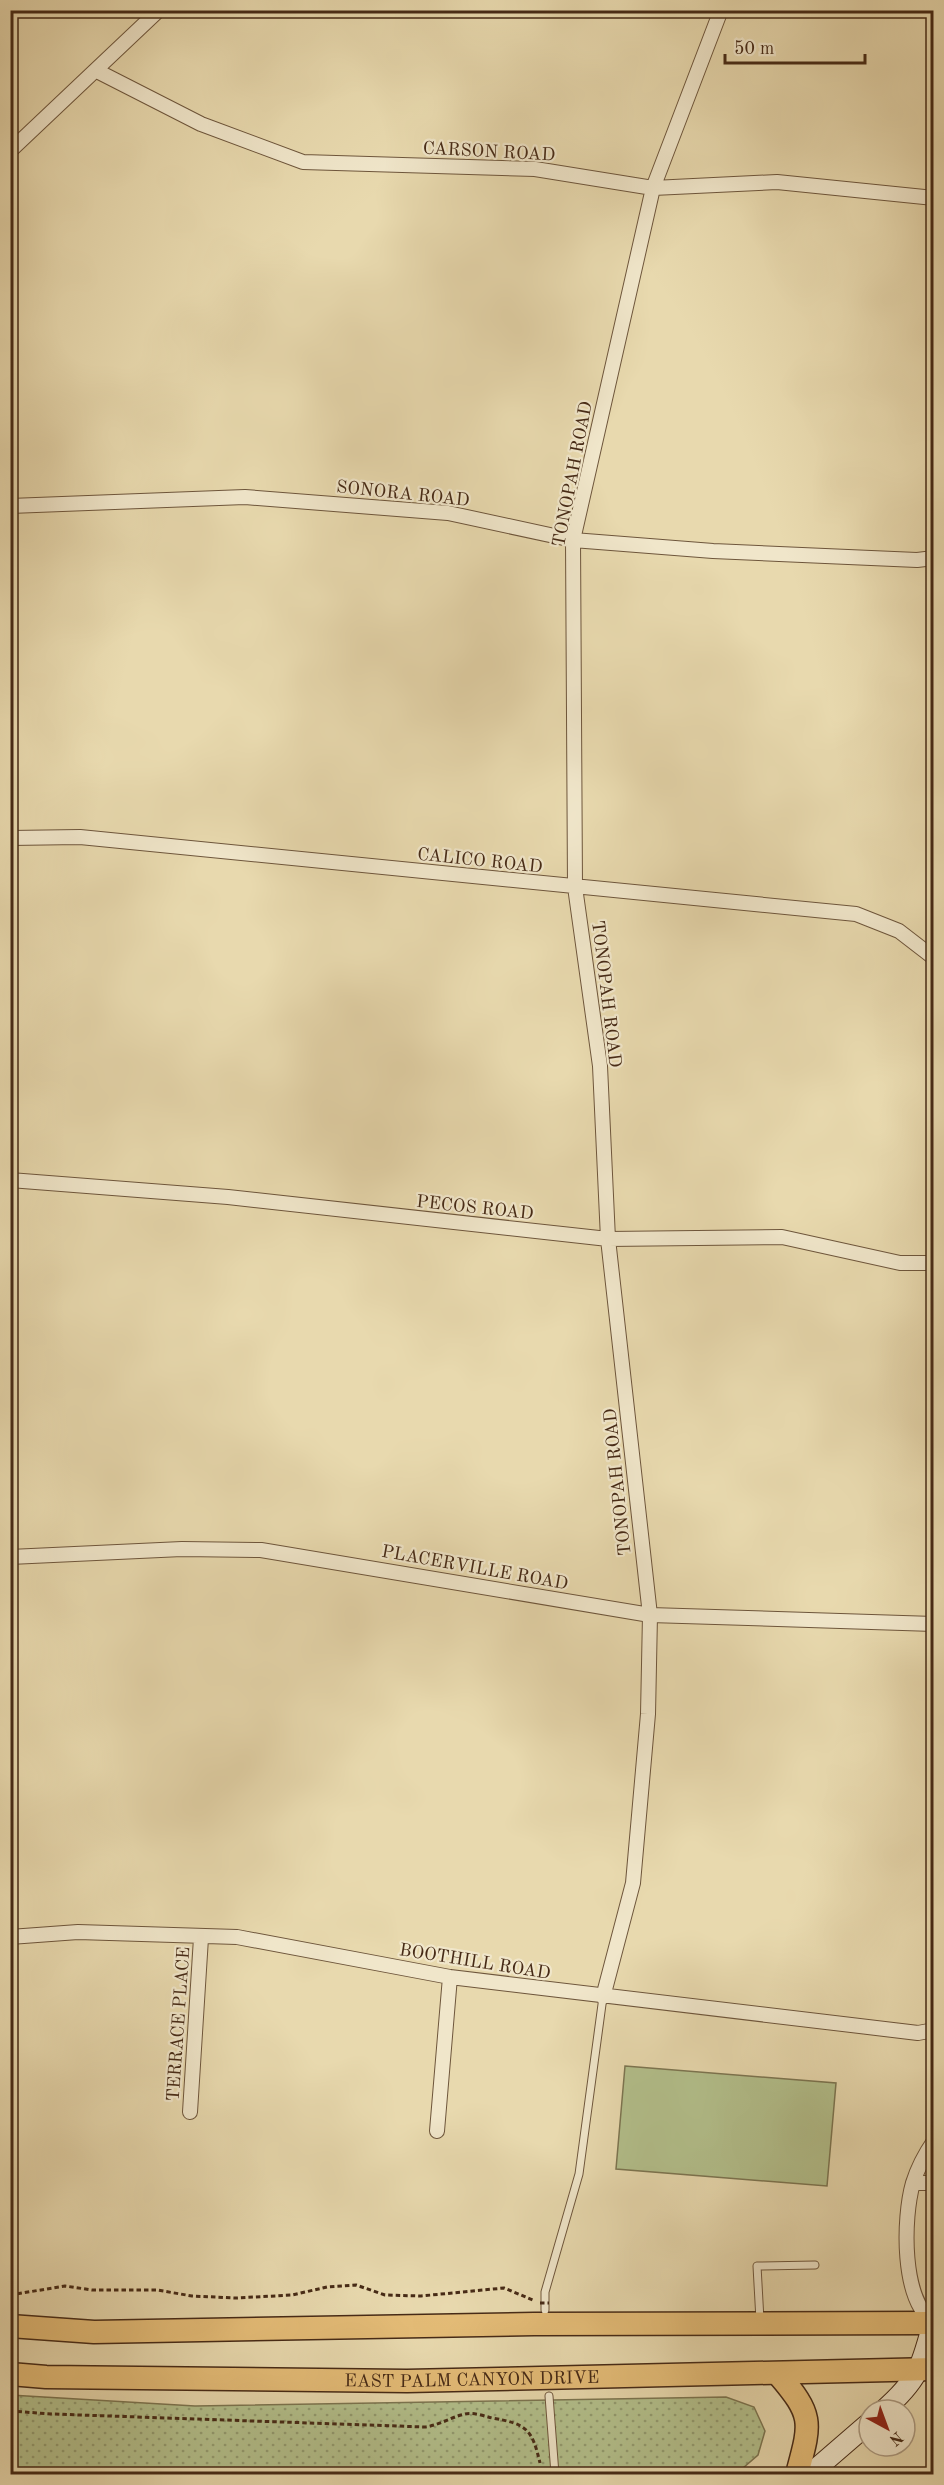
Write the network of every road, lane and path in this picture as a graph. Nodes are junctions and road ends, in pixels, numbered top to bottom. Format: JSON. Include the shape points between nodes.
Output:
{"nodes":[{"id":1,"x":159,"y":10,"type":"edge"},
{"id":2,"x":721,"y":10,"type":"edge"},
{"id":3,"x":97,"y":70,"type":"junction"},
{"id":4,"x":10,"y":151,"type":"edge"},
{"id":5,"x":653,"y":188,"type":"junction"},
{"id":6,"x":933,"y":198,"type":"edge"},
{"id":7,"x":10,"y":506,"type":"edge"},
{"id":8,"x":573,"y":540,"type":"junction"},
{"id":9,"x":933,"y":558,"type":"edge"},
{"id":10,"x":10,"y":838,"type":"edge"},
{"id":11,"x":575,"y":887,"type":"junction"},
{"id":12,"x":933,"y":958,"type":"edge"},
{"id":13,"x":10,"y":1180,"type":"edge"},
{"id":14,"x":608,"y":1239,"type":"junction"},
{"id":15,"x":933,"y":1263,"type":"edge"},
{"id":16,"x":10,"y":1557,"type":"edge"},
{"id":17,"x":650,"y":1615,"type":"junction"},
{"id":18,"x":933,"y":1624,"type":"edge"},
{"id":19,"x":10,"y":1937,"type":"edge"},
{"id":20,"x":201,"y":1938,"type":"junction"},
{"id":21,"x":450,"y":1977,"type":"junction"},
{"id":22,"x":603,"y":1997,"type":"junction"},
{"id":23,"x":933,"y":2030,"type":"edge"},
{"id":24,"x":190,"y":2112,"type":"dead end"},
{"id":25,"x":436,"y":2131,"type":"dead end"},
{"id":26,"x":933,"y":2141,"type":"edge"},
{"id":27,"x":913,"y":2183,"type":"junction"},
{"id":28,"x":933,"y":2183,"type":"edge"},
{"id":29,"x":815,"y":2265,"type":"dead end"},
{"id":30,"x":10,"y":2295,"type":"edge"},
{"id":31,"x":549,"y":2302,"type":"dead end"},
{"id":32,"x":546,"y":2310,"type":"dead end"},
{"id":33,"x":760,"y":2323,"type":"junction"},
{"id":34,"x":933,"y":2323,"type":"edge"},
{"id":35,"x":10,"y":2326,"type":"edge"},
{"id":36,"x":927,"y":2369,"type":"edge"},
{"id":37,"x":10,"y":2373,"type":"edge"},
{"id":38,"x":778,"y":2374,"type":"junction"},
{"id":39,"x":549,"y":2396,"type":"dead end"},
{"id":40,"x":897,"y":2398,"type":"edge"},
{"id":41,"x":10,"y":2410,"type":"edge"},
{"id":42,"x":857,"y":2434,"type":"edge"},
{"id":43,"x":541,"y":2467,"type":"dead end"},
{"id":44,"x":555,"y":2475,"type":"edge"},
{"id":45,"x":797,"y":2475,"type":"edge"},
{"id":46,"x":810,"y":2475,"type":"edge"}],
"edges":[{"from":1,"to":3,"type":"street"},
{"from":2,"to":5,"type":"street","name":"TONOPAH ROAD"},
{"from":3,"to":4,"type":"street"},
{"from":3,"to":5,"type":"street","name":"CARSON ROAD","via":[[201,124],[303,162],[535,169]]},
{"from":5,"to":6,"type":"street","name":"CARSON ROAD","via":[[777,182]]},
{"from":5,"to":8,"type":"street","name":"TONOPAH ROAD"},
{"from":7,"to":8,"type":"street","name":"SONORA ROAD","via":[[244,497],[448,513]]},
{"from":8,"to":9,"type":"street","name":"SONORA ROAD","via":[[760,553]]},
{"from":8,"to":11,"type":"street","name":"TONOPAH ROAD"},
{"from":10,"to":11,"type":"street","name":"CALICO ROAD","via":[[80,837]]},
{"from":11,"to":12,"type":"street","name":"CALICO ROAD","via":[[856,914],[899,932]]},
{"from":11,"to":14,"type":"street","name":"TONOPAH ROAD","via":[[600,1066]]},
{"from":13,"to":14,"type":"street","name":"PECOS ROAD","via":[[228,1197]]},
{"from":14,"to":15,"type":"street","name":"PECOS ROAD","via":[[782,1237],[900,1263]]},
{"from":14,"to":17,"type":"street","name":"TONOPAH ROAD"},
{"from":16,"to":17,"type":"street","name":"PLACERVILLE ROAD","via":[[182,1549],[261,1550]]},
{"from":17,"to":18,"type":"street","name":"PLACERVILLE ROAD"},
{"from":17,"to":22,"type":"street","name":"TONOPAH ROAD","via":[[648,1714],[633,1883]]},
{"from":19,"to":20,"type":"street","name":"BOOTHILL ROAD","via":[[78,1932]]},
{"from":20,"to":21,"type":"street","name":"BOOTHILL ROAD","via":[[237,1937]]},
{"from":20,"to":24,"type":"street","name":"TERRACE PLACE"},
{"from":21,"to":22,"type":"street","name":"BOOTHILL ROAD"},
{"from":21,"to":25,"type":"street"},
{"from":22,"to":23,"type":"street","name":"BOOTHILL ROAD","via":[[918,2033]]},
{"from":22,"to":32,"type":"lane","via":[[579,2174],[545,2292]]},
{"from":26,"to":27,"type":"street"},
{"from":27,"to":28,"type":"street"},
{"from":27,"to":34,"type":"street","via":[[906,2226],[913,2295]]},
{"from":29,"to":33,"type":"lane","via":[[757,2266]]},
{"from":30,"to":31,"type":"path","bridge":true,"via":[[65,2286],[236,2298],[292,2295],[356,2285],[385,2295],[421,2296],[504,2288],[540,2303]]},
{"from":33,"to":34,"type":"main road"},
{"from":33,"to":35,"type":"main road","via":[[94,2332]]},
{"from":34,"to":36,"type":"main road"},
{"from":36,"to":38,"type":"main road","name":"EAST PALM CANYON DRIVE"},
{"from":36,"to":40,"type":"main road"},
{"from":37,"to":38,"type":"main road","name":"EAST PALM CANYON DRIVE","via":[[46,2377],[407,2381]]},
{"from":38,"to":45,"type":"main road","via":[[802,2402],[809,2432]]},
{"from":39,"to":44,"type":"lane"},
{"from":41,"to":43,"type":"path","via":[[425,2427],[441,2425],[468,2413],[517,2422],[528,2430]]},
{"from":42,"to":46,"type":"main road"}]}
